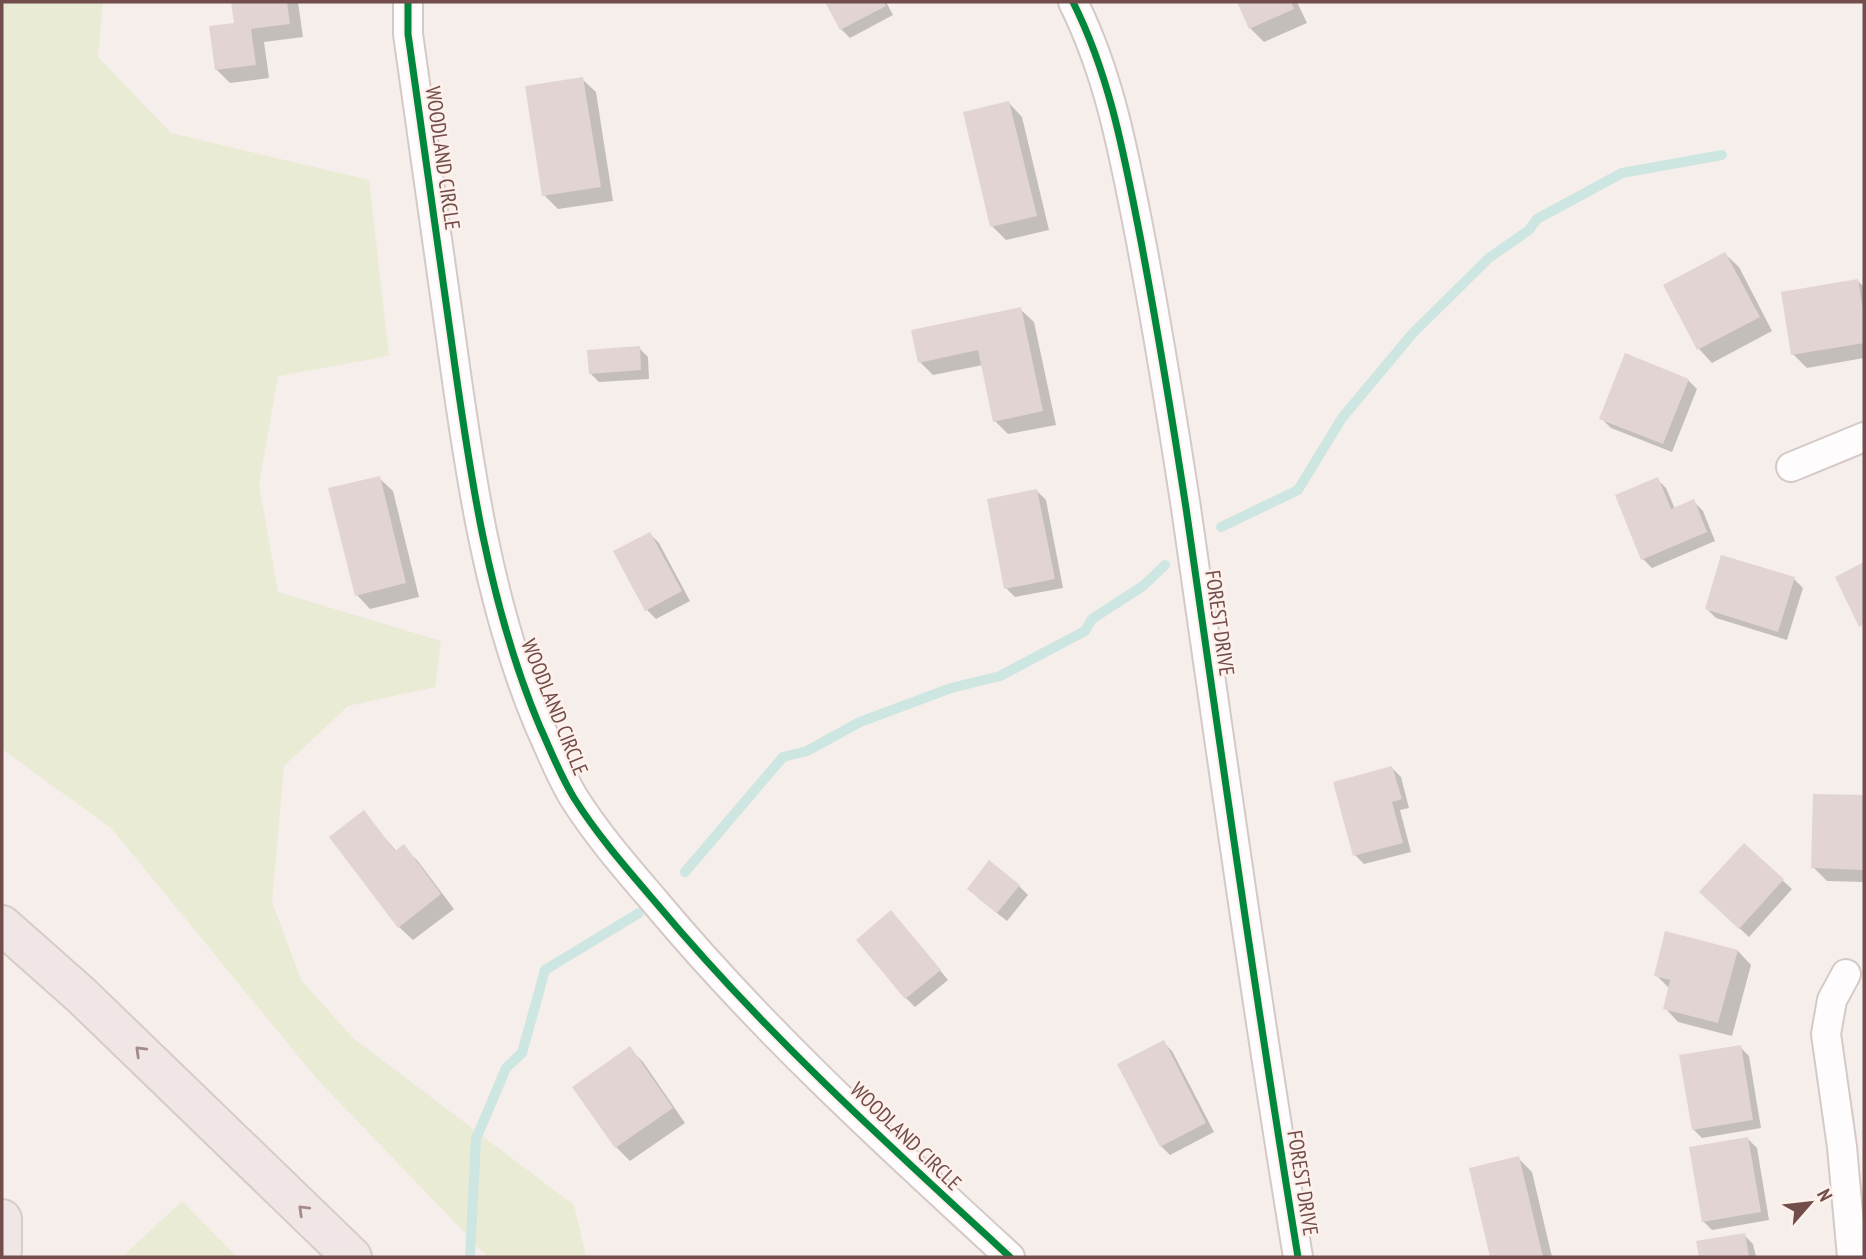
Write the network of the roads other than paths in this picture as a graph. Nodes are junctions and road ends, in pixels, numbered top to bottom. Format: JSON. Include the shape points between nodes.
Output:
{"nodes":[{"id":1,"x":408,"y":2,"type":"edge"},
{"id":2,"x":1073,"y":2,"type":"edge"},
{"id":3,"x":1864,"y":437,"type":"edge"},
{"id":4,"x":1791,"y":467,"type":"dead end"},
{"id":5,"x":2,"y":925,"type":"edge"},
{"id":6,"x":1846,"y":974,"type":"dead end"},
{"id":7,"x":1853,"y":1145,"type":"edge"},
{"id":8,"x":2,"y":1219,"type":"edge"},
{"id":9,"x":2,"y":1250,"type":"edge"},
{"id":10,"x":352,"y":1257,"type":"edge"},
{"id":11,"x":1010,"y":1257,"type":"edge"},
{"id":12,"x":1298,"y":1257,"type":"edge"},
{"id":13,"x":1852,"y":1257,"type":"edge"}],
"edges":[{"from":1,"to":11,"type":"street","name":"WOODLAND CIRCLE","via":[[408,34],[464,430],[483,532],[502,620],[558,768],[605,842],[690,944],[899,1156]]},
{"from":2,"to":12,"type":"street","name":"FOREST DRIVE","via":[[1105,78],[1121,136],[1166,373]]},
{"from":3,"to":4,"type":"street"},
{"from":10,"to":5,"type":"highway","one_way":true,"via":[[81,995]]},
{"from":6,"to":7,"type":"street","via":[[1832,1000],[1826,1034]]},
{"from":7,"to":13,"type":"street"},
{"from":8,"to":9,"type":"highway"}]}
